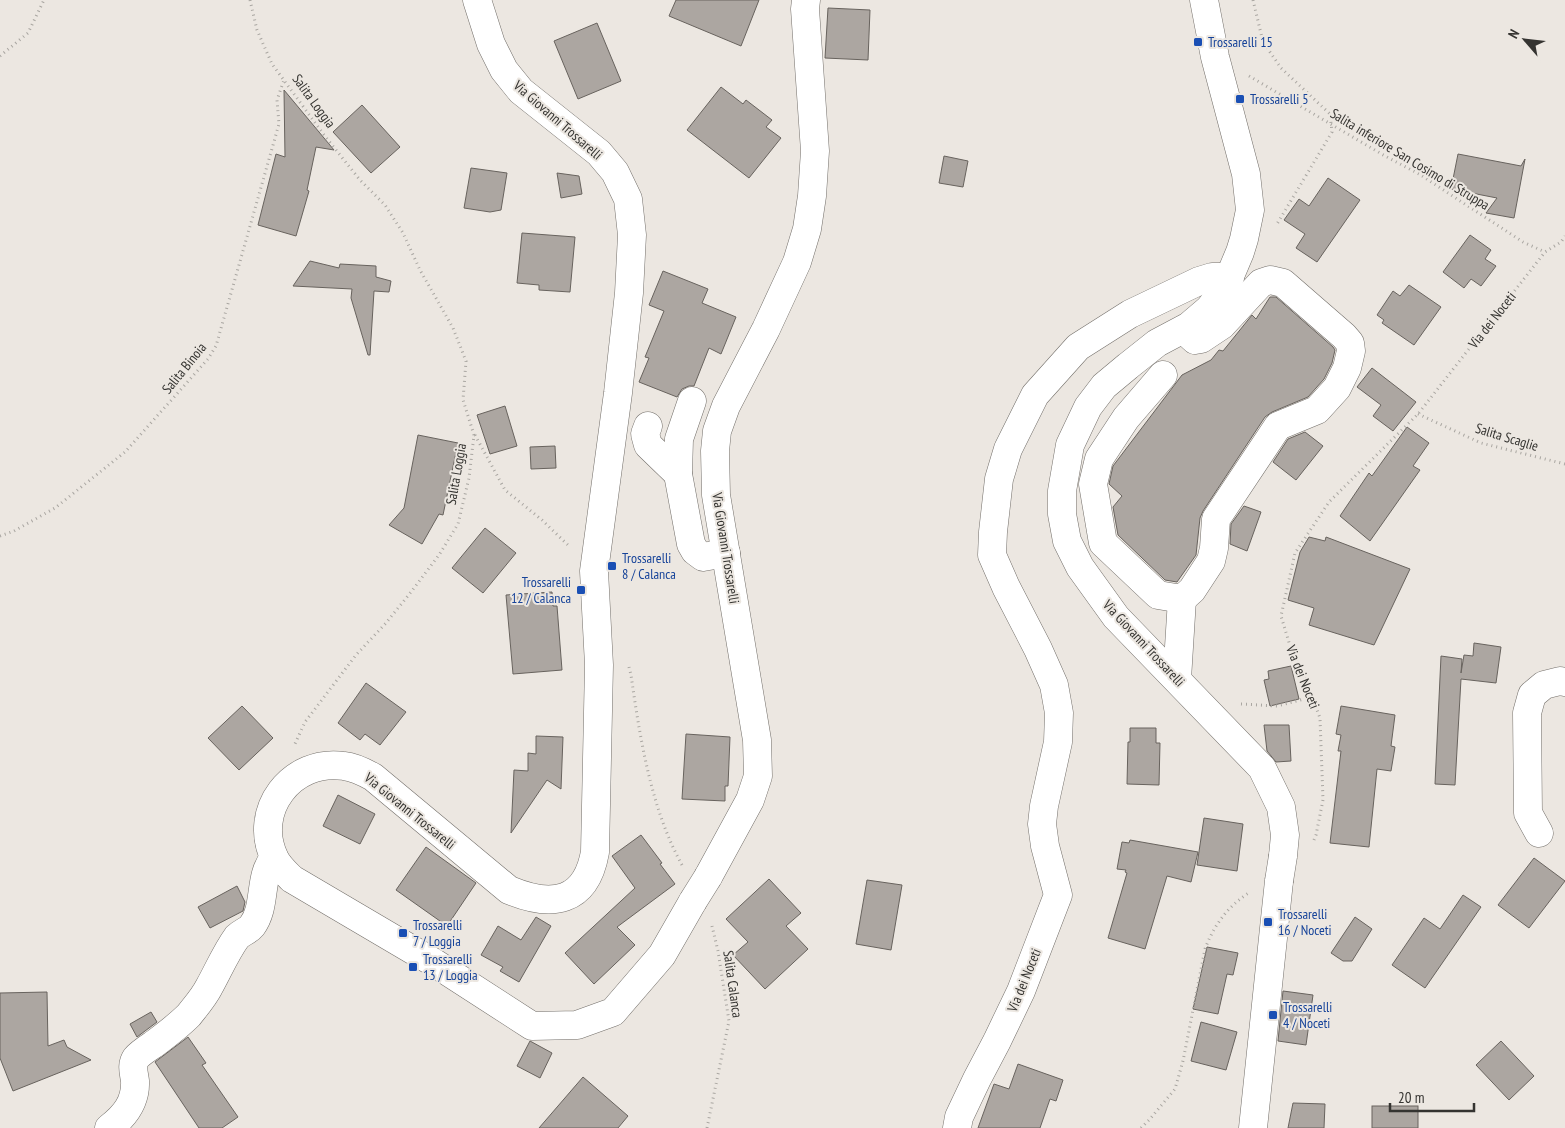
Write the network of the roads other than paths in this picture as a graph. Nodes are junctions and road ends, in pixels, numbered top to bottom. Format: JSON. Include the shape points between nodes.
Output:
{"nodes":[{"id":1,"x":477,"y":0,"type":"edge"},
{"id":2,"x":806,"y":0,"type":"edge"},
{"id":3,"x":1204,"y":0,"type":"edge"},
{"id":4,"x":1230,"y":277,"type":"junction"},
{"id":5,"x":1182,"y":328,"type":"junction"},
{"id":6,"x":1163,"y":374,"type":"dead end"},
{"id":7,"x":692,"y":401,"type":"dead end"},
{"id":8,"x":648,"y":426,"type":"dead end"},
{"id":9,"x":678,"y":474,"type":"junction"},
{"id":10,"x":726,"y":553,"type":"junction"},
{"id":11,"x":1182,"y":599,"type":"junction"},
{"id":12,"x":1177,"y":679,"type":"junction"},
{"id":13,"x":1565,"y":682,"type":"edge"},
{"id":14,"x":1539,"y":833,"type":"dead end"},
{"id":15,"x":274,"y":858,"type":"junction"},
{"id":16,"x":1043,"y":931,"type":"junction"},
{"id":17,"x":1047,"y":960,"type":"dead end"},
{"id":18,"x":109,"y":1128,"type":"edge"},
{"id":19,"x":956,"y":1128,"type":"edge"},
{"id":20,"x":1253,"y":1128,"type":"edge"}],
"edges":[{"from":1,"to":15,"type":"street","name":"Via Giovanni Trossarelli","via":[[490,44],[504,70],[521,91],[599,153],[614,172],[628,199],[632,235],[629,293],[594,571],[599,675],[592,869],[585,882],[561,899],[522,896],[494,879],[373,777],[360,770],[330,765],[292,778],[273,805],[268,835]]},
{"from":2,"to":10,"type":"street","name":"Via Giovanni Trossarelli","via":[[815,152],[812,196],[797,262],[726,406],[717,431],[716,496]]},
{"from":3,"to":4,"type":"street","name":"Via Giovanni Trossarelli","via":[[1249,195],[1247,225]]},
{"from":4,"to":5,"type":"street","name":"Via Giovanni Trossarelli","via":[[1209,309]]},
{"from":4,"to":16,"type":"street","name":"Via dei Noceti","via":[[1198,281],[1130,314],[1078,346],[1035,395],[1008,449],[992,532],[992,555],[1054,684],[1059,713],[1058,742],[1042,824],[1058,895]]},
{"from":5,"to":11,"type":"street","via":[[1195,340],[1201,339],[1222,325],[1261,283],[1270,280],[1283,283],[1338,330],[1350,343],[1351,351],[1337,388],[1317,410],[1278,426],[1216,519],[1211,561]]},
{"from":5,"to":12,"type":"street","name":"Via Giovanni Trossarelli","via":[[1128,366],[1104,386],[1088,406],[1070,445],[1062,491],[1067,541],[1080,567],[1116,616]]},
{"from":6,"to":11,"type":"street","via":[[1126,418],[1099,459],[1093,484],[1103,543],[1158,595]]},
{"from":7,"to":9,"type":"street","via":[[679,439]]},
{"from":8,"to":9,"type":"street","via":[[645,434],[648,445]]},
{"from":9,"to":10,"type":"street","via":[[695,552],[703,557]]},
{"from":10,"to":15,"type":"street","name":"Via Giovanni Trossarelli","bridge":true,"via":[[757,740],[758,776],[750,800],[662,955],[612,1012],[577,1025],[532,1026],[433,962],[308,890],[292,879]]},
{"from":11,"to":12,"type":"street"},
{"from":12,"to":20,"type":"street","name":"Via Giovanni Trossarelli","via":[[1262,768],[1281,807],[1286,835]]},
{"from":13,"to":14,"type":"street","via":[[1544,685],[1532,695],[1527,713],[1528,813]]},
{"from":15,"to":18,"type":"street","via":[[265,876],[255,921],[238,936],[189,1015],[136,1058],[132,1104]]},
{"from":16,"to":17,"type":"street","via":[[1048,941]]},
{"from":16,"to":19,"type":"street","name":"Via dei Noceti","via":[[1021,991],[976,1079]]}]}
